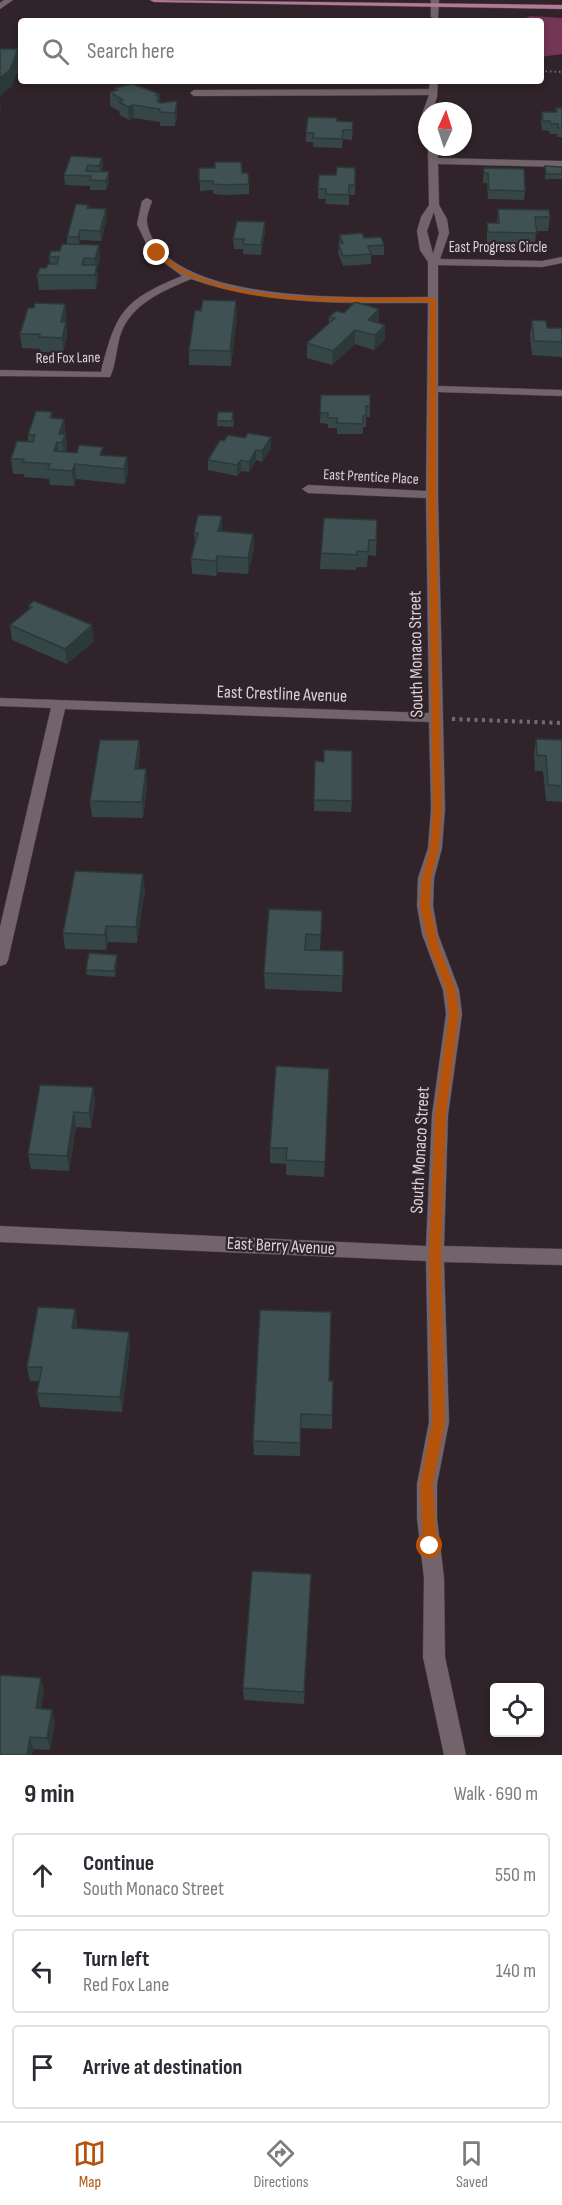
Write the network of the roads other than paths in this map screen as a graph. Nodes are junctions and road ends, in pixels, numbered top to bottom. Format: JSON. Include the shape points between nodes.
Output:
{"nodes":[{"id":1,"x":9,"y":0,"type":"edge"},
{"id":2,"x":154,"y":0,"type":"edge"},
{"id":3,"x":435,"y":2,"type":"edge"},
{"id":4,"x":0,"y":7,"type":"edge"},
{"id":5,"x":562,"y":7,"type":"edge"},
{"id":6,"x":436,"y":18,"type":"edge"},
{"id":7,"x":434,"y":84,"type":"edge"},
{"id":8,"x":194,"y":93,"type":"dead end"},
{"id":9,"x":433,"y":94,"type":"junction"},
{"id":10,"x":430,"y":102,"type":"edge"},
{"id":11,"x":438,"y":102,"type":"edge"},
{"id":12,"x":434,"y":156,"type":"edge"},
{"id":13,"x":434,"y":161,"type":"junction"},
{"id":14,"x":562,"y":164,"type":"edge"},
{"id":15,"x":147,"y":201,"type":"dead end"},
{"id":16,"x":434,"y":205,"type":"junction"},
{"id":17,"x":562,"y":260,"type":"edge"},
{"id":18,"x":433,"y":261,"type":"junction"},
{"id":19,"x":190,"y":276,"type":"junction"},
{"id":20,"x":433,"y":300,"type":"junction"},
{"id":21,"x":0,"y":373,"type":"edge"},
{"id":22,"x":434,"y":389,"type":"junction"},
{"id":23,"x":562,"y":393,"type":"edge"},
{"id":24,"x":308,"y":489,"type":"dead end"},
{"id":25,"x":432,"y":495,"type":"junction"},
{"id":26,"x":0,"y":702,"type":"edge"},
{"id":27,"x":59,"y":704,"type":"junction"},
{"id":28,"x":436,"y":718,"type":"junction"},
{"id":29,"x":0,"y":960,"type":"edge"},
{"id":30,"x":0,"y":1234,"type":"edge"},
{"id":31,"x":435,"y":1254,"type":"junction"},
{"id":32,"x":562,"y":1257,"type":"edge"},
{"id":33,"x":454,"y":1755,"type":"edge"}],
"edges":[{"from":1,"to":4,"type":"street"},
{"from":2,"to":3,"type":"main road"},
{"from":3,"to":5,"type":"main road"},
{"from":3,"to":6,"type":"street"},
{"from":7,"to":9,"type":"street"},
{"from":8,"to":9,"type":"street"},
{"from":9,"to":10,"type":"street"},
{"from":9,"to":11,"type":"street"},
{"from":12,"to":13,"type":"street","name":"South Monaco Street"},
{"from":13,"to":14,"type":"street"},
{"from":13,"to":16,"type":"street","name":"South Monaco Street"},
{"from":15,"to":19,"type":"street","via":[[141,221],[146,239],[157,253]]},
{"from":16,"to":18,"type":"street","name":"South Monaco Street","via":[[445,235]]},
{"from":16,"to":18,"type":"street","name":"South Monaco Street","via":[[422,231],[425,250]]},
{"from":17,"to":18,"type":"street","name":"East Progress Circle","via":[[542,264]]},
{"from":18,"to":20,"type":"street","name":"South Monaco Street"},
{"from":19,"to":20,"type":"street","via":[[235,290],[277,297]]},
{"from":19,"to":21,"type":"street","name":"Red Fox Lane","via":[[151,294],[125,316],[116,332],[106,375]]},
{"from":20,"to":22,"type":"street","name":"South Monaco Street"},
{"from":22,"to":23,"type":"street"},
{"from":22,"to":25,"type":"street","name":"South Monaco Street"},
{"from":24,"to":25,"type":"street","name":"East Prentice Place"},
{"from":25,"to":28,"type":"street","name":"South Monaco Street"},
{"from":26,"to":27,"type":"street","name":"East Crestline Avenue"},
{"from":27,"to":28,"type":"street","name":"East Crestline Avenue"},
{"from":27,"to":29,"type":"street"},
{"from":28,"to":31,"type":"street","name":"South Monaco Street","via":[[437,822],[425,906],[434,947],[451,990],[454,1014],[442,1093]]},
{"from":30,"to":31,"type":"street","name":"East Berry Avenue"},
{"from":31,"to":32,"type":"street","name":"East Berry Avenue"},
{"from":31,"to":33,"type":"street","name":"South Monaco Street","via":[[439,1422],[427,1484],[427,1518],[434,1578],[434,1657]]}]}
